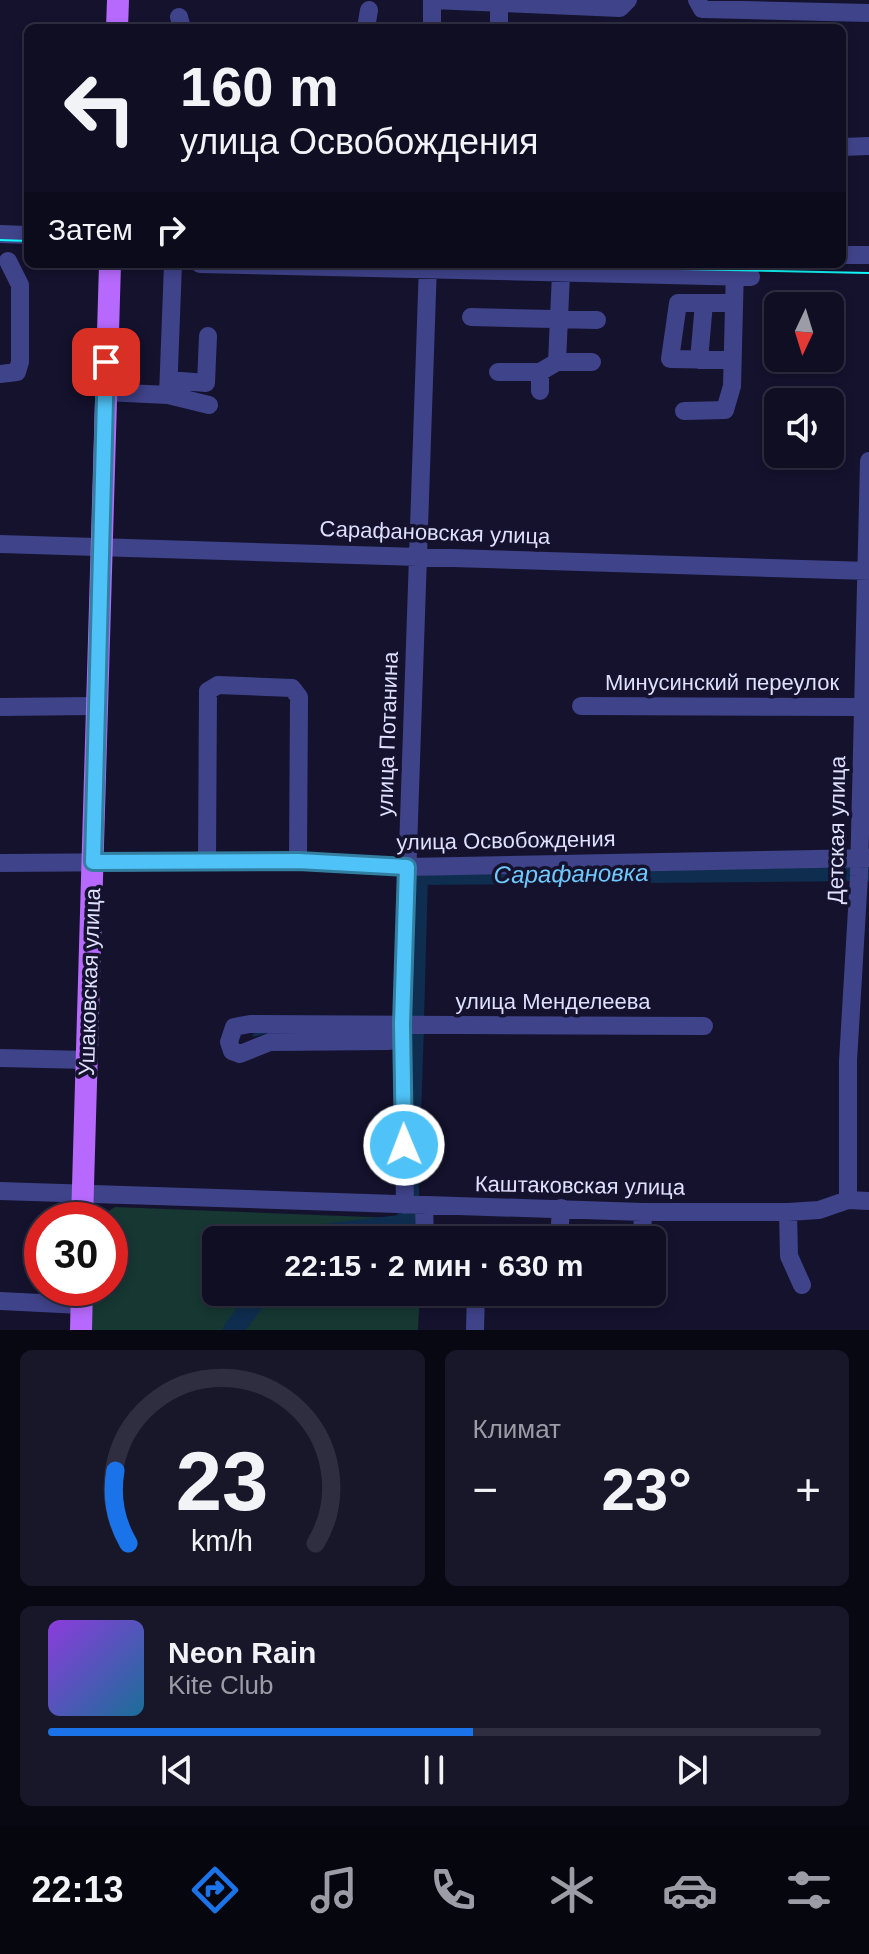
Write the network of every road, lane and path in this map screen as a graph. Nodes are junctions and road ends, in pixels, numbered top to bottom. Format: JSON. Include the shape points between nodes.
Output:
{"nodes":[{"id":1,"x":118,"y":0,"type":"edge"},
{"id":2,"x":432,"y":0,"type":"edge"},
{"id":3,"x":628,"y":0,"type":"edge"},
{"id":4,"x":697,"y":0,"type":"edge"},
{"id":5,"x":499,"y":3,"type":"junction"},
{"id":6,"x":869,"y":13,"type":"edge"},
{"id":7,"x":818,"y":20,"type":"edge"},
{"id":8,"x":117,"y":24,"type":"edge"},
{"id":9,"x":432,"y":24,"type":"edge"},
{"id":10,"x":499,"y":24,"type":"edge"},
{"id":11,"x":869,"y":146,"type":"edge"},
{"id":12,"x":846,"y":147,"type":"edge"},
{"id":13,"x":0,"y":234,"type":"edge"},
{"id":14,"x":24,"y":235,"type":"edge"},
{"id":15,"x":846,"y":255,"type":"edge"},
{"id":16,"x":869,"y":255,"type":"edge"},
{"id":17,"x":4,"y":261,"type":"edge"},
{"id":18,"x":110,"y":268,"type":"edge"},
{"id":19,"x":173,"y":268,"type":"edge"},
{"id":20,"x":428,"y":268,"type":"edge"},
{"id":21,"x":447,"y":268,"type":"edge"},
{"id":22,"x":740,"y":272,"type":"edge"},
{"id":23,"x":561,"y":274,"type":"junction"},
{"id":24,"x":704,"y":303,"type":"junction"},
{"id":25,"x":734,"y":303,"type":"junction"},
{"id":26,"x":471,"y":317,"type":"dead end"},
{"id":27,"x":559,"y":319,"type":"junction"},
{"id":28,"x":597,"y":320,"type":"dead end"},
{"id":29,"x":208,"y":336,"type":"dead end"},
{"id":30,"x":699,"y":360,"type":"junction"},
{"id":31,"x":732,"y":360,"type":"junction"},
{"id":32,"x":557,"y":362,"type":"junction"},
{"id":33,"x":592,"y":362,"type":"dead end"},
{"id":34,"x":498,"y":372,"type":"dead end"},
{"id":35,"x":540,"y":372,"type":"junction"},
{"id":36,"x":0,"y":374,"type":"edge"},
{"id":37,"x":169,"y":388,"type":"junction"},
{"id":38,"x":540,"y":391,"type":"dead end"},
{"id":39,"x":105,"y":392,"type":"junction"},
{"id":40,"x":209,"y":405,"type":"dead end"},
{"id":41,"x":684,"y":411,"type":"dead end"},
{"id":42,"x":869,"y":461,"type":"edge"},
{"id":43,"x":868,"y":494,"type":"edge"},
{"id":44,"x":0,"y":544,"type":"edge"},
{"id":45,"x":102,"y":547,"type":"junction"},
{"id":46,"x":416,"y":555,"type":"junction"},
{"id":47,"x":868,"y":571,"type":"edge"},
{"id":48,"x":95,"y":706,"type":"junction"},
{"id":49,"x":581,"y":706,"type":"dead end"},
{"id":50,"x":0,"y":707,"type":"edge"},
{"id":51,"x":863,"y":707,"type":"junction"},
{"id":52,"x":298,"y":861,"type":"junction"},
{"id":53,"x":93,"y":862,"type":"junction"},
{"id":54,"x":207,"y":862,"type":"junction"},
{"id":55,"x":0,"y":863,"type":"edge"},
{"id":56,"x":862,"y":864,"type":"edge"},
{"id":57,"x":407,"y":867,"type":"junction"},
{"id":58,"x":861,"y":1007,"type":"edge"},
{"id":59,"x":402,"y":1024,"type":"junction"},
{"id":60,"x":704,"y":1026,"type":"dead end"},
{"id":61,"x":0,"y":1058,"type":"edge"},
{"id":62,"x":869,"y":1058,"type":"edge"},
{"id":63,"x":87,"y":1060,"type":"junction"},
{"id":64,"x":848,"y":1061,"type":"junction"},
{"id":65,"x":0,"y":1191,"type":"edge"},
{"id":66,"x":82,"y":1192,"type":"junction"},
{"id":67,"x":848,"y":1200,"type":"junction"},
{"id":68,"x":869,"y":1201,"type":"edge"},
{"id":69,"x":82,"y":1202,"type":"edge"},
{"id":70,"x":405,"y":1205,"type":"junction"},
{"id":71,"x":424,"y":1205,"type":"junction"},
{"id":72,"x":561,"y":1208,"type":"junction"},
{"id":73,"x":643,"y":1212,"type":"junction"},
{"id":74,"x":788,"y":1212,"type":"junction"},
{"id":75,"x":425,"y":1226,"type":"edge"},
{"id":76,"x":560,"y":1226,"type":"edge"},
{"id":77,"x":642,"y":1226,"type":"edge"},
{"id":78,"x":802,"y":1285,"type":"dead end"},
{"id":79,"x":24,"y":1300,"type":"edge"},
{"id":80,"x":0,"y":1301,"type":"edge"},
{"id":81,"x":82,"y":1306,"type":"edge"},
{"id":82,"x":476,"y":1306,"type":"edge"},
{"id":83,"x":81,"y":1330,"type":"edge"},
{"id":84,"x":475,"y":1330,"type":"edge"}],
"edges":[{"from":1,"to":8,"type":"main road"},
{"from":2,"to":5,"type":"street"},
{"from":2,"to":9,"type":"street"},
{"from":3,"to":5,"type":"street","via":[[620,8]]},
{"from":4,"to":7,"type":"street","via":[[702,9]]},
{"from":5,"to":10,"type":"street"},
{"from":6,"to":7,"type":"street"},
{"from":11,"to":12,"type":"street"},
{"from":13,"to":14,"type":"street"},
{"from":15,"to":16,"type":"street"},
{"from":17,"to":36,"type":"street","via":[[20,285],[20,362],[17,372]]},
{"from":18,"to":39,"type":"main road","name":"Ушаковская улица"},
{"from":19,"to":37,"type":"street"},
{"from":20,"to":46,"type":"street","name":"улица Потанина"},
{"from":21,"to":23,"type":"street"},
{"from":22,"to":23,"type":"street"},
{"from":22,"to":25,"type":"street"},
{"from":23,"to":27,"type":"street"},
{"from":24,"to":25,"type":"street"},
{"from":24,"to":30,"type":"street"},
{"from":24,"to":30,"type":"street","via":[[678,303],[670,359]]},
{"from":25,"to":31,"type":"street"},
{"from":26,"to":27,"type":"street"},
{"from":27,"to":28,"type":"street"},
{"from":27,"to":32,"type":"street"},
{"from":29,"to":37,"type":"street","via":[[206,383]]},
{"from":30,"to":31,"type":"street"},
{"from":31,"to":41,"type":"street","via":[[725,410]]},
{"from":32,"to":33,"type":"street"},
{"from":32,"to":35,"type":"street"},
{"from":34,"to":35,"type":"street"},
{"from":35,"to":38,"type":"street"},
{"from":37,"to":39,"type":"street"},
{"from":37,"to":40,"type":"street"},
{"from":39,"to":45,"type":"main road","name":"Ушаковская улица"},
{"from":42,"to":43,"type":"street","name":"Детская улица"},
{"from":43,"to":47,"type":"street","name":"Детская улица"},
{"from":44,"to":45,"type":"street","name":"Сарафановская улица"},
{"from":45,"to":46,"type":"street","name":"Сарафановская улица"},
{"from":45,"to":48,"type":"main road","name":"Ушаковская улица"},
{"from":46,"to":47,"type":"street","name":"Сарафановская улица"},
{"from":46,"to":57,"type":"street","name":"улица Потанина"},
{"from":47,"to":51,"type":"street","name":"Детская улица"},
{"from":48,"to":50,"type":"street"},
{"from":48,"to":53,"type":"main road","name":"Ушаковская улица"},
{"from":49,"to":51,"type":"street","name":"Минусинский переулок"},
{"from":51,"to":56,"type":"street","name":"Детская улица"},
{"from":52,"to":54,"type":"street","name":"улица Освобождения"},
{"from":52,"to":54,"type":"street","via":[[299,697],[292,688],[218,685],[208,691]]},
{"from":52,"to":57,"type":"street","name":"улица Освобождения"},
{"from":53,"to":54,"type":"street","name":"улица Освобождения"},
{"from":53,"to":55,"type":"street","name":"улица Освобождения"},
{"from":53,"to":63,"type":"main road","name":"Ушаковская улица"},
{"from":56,"to":57,"type":"street","name":"улица Освобождения"},
{"from":56,"to":58,"type":"street","name":"Детская улица"},
{"from":57,"to":59,"type":"street","name":"улица Потанина"},
{"from":58,"to":64,"type":"street","name":"Детская улица"},
{"from":59,"to":59,"type":"street","name":"улица Менделеева","via":[[250,1024],[234,1027],[229,1042],[240,1054],[270,1042],[389,1041]]},
{"from":59,"to":60,"type":"street","name":"улица Менделеева"},
{"from":59,"to":70,"type":"street","name":"улица Потанина"},
{"from":61,"to":63,"type":"street"},
{"from":62,"to":64,"type":"street"},
{"from":63,"to":66,"type":"main road","name":"Ушаковская улица"},
{"from":64,"to":67,"type":"street","name":"Детская улица"},
{"from":65,"to":66,"type":"street","name":"Каштаковская улица"},
{"from":66,"to":69,"type":"main road","name":"Ушаковская улица"},
{"from":66,"to":70,"type":"street","name":"Каштаковская улица"},
{"from":67,"to":68,"type":"street","name":"Каштаковская улица"},
{"from":67,"to":74,"type":"street","name":"Каштаковская улица","via":[[819,1210]]},
{"from":70,"to":71,"type":"street","name":"Каштаковская улица"},
{"from":71,"to":72,"type":"street","name":"Каштаковская улица"},
{"from":71,"to":75,"type":"street"},
{"from":72,"to":73,"type":"street","name":"Каштаковская улица"},
{"from":72,"to":76,"type":"street"},
{"from":73,"to":74,"type":"street","name":"Каштаковская улица"},
{"from":73,"to":77,"type":"street"},
{"from":74,"to":78,"type":"street","via":[[789,1256]]},
{"from":79,"to":80,"type":"street"},
{"from":81,"to":83,"type":"main road"},
{"from":82,"to":84,"type":"street"}]}
